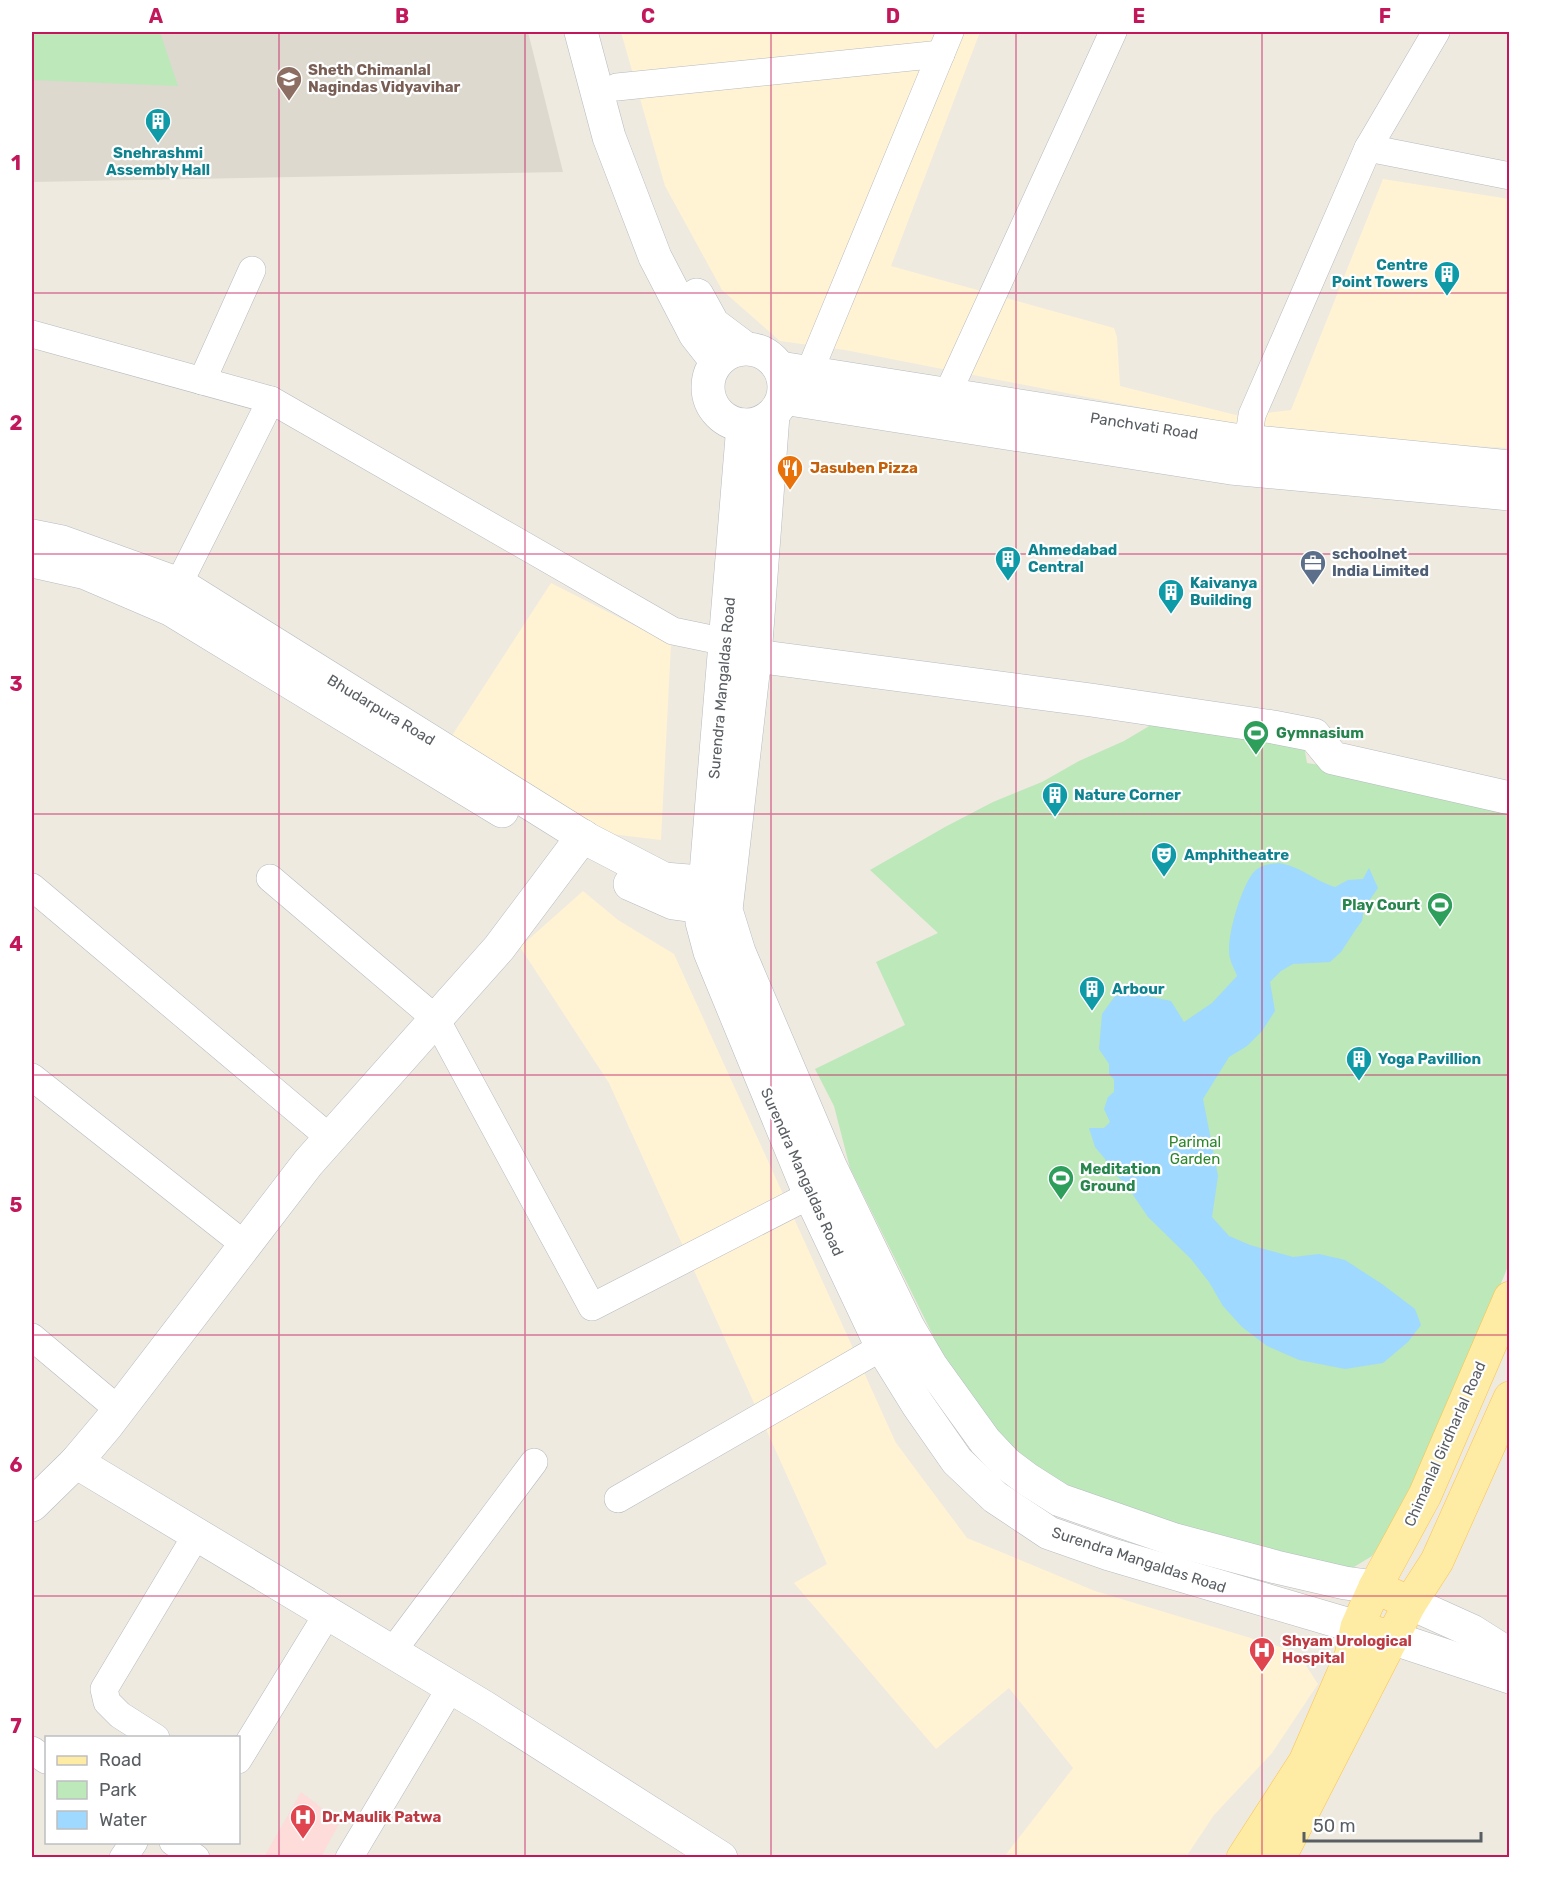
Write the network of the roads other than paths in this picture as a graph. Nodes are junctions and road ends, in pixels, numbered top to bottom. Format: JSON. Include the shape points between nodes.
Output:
{"nodes":[{"id":1,"x":581,"y":32,"type":"edge"},
{"id":2,"x":603,"y":32,"type":"edge"},
{"id":3,"x":1113,"y":32,"type":"edge"},
{"id":4,"x":1436,"y":32,"type":"edge"},
{"id":5,"x":946,"y":43,"type":"edge"},
{"id":6,"x":617,"y":87,"type":"junction"},
{"id":7,"x":1368,"y":148,"type":"junction"},
{"id":8,"x":1509,"y":176,"type":"edge"},
{"id":9,"x":252,"y":270,"type":"dead end"},
{"id":10,"x":32,"y":334,"type":"edge"},
{"id":11,"x":731,"y":355,"type":"junction"},
{"id":12,"x":202,"y":381,"type":"junction"},
{"id":13,"x":947,"y":395,"type":"junction"},
{"id":14,"x":778,"y":396,"type":"junction"},
{"id":15,"x":271,"y":400,"type":"junction"},
{"id":16,"x":1248,"y":442,"type":"junction"},
{"id":17,"x":1509,"y":467,"type":"edge"},
{"id":18,"x":1509,"y":494,"type":"edge"},
{"id":19,"x":32,"y":536,"type":"edge"},
{"id":20,"x":32,"y":561,"type":"edge"},
{"id":21,"x":173,"y":596,"type":"junction"},
{"id":22,"x":726,"y":642,"type":"junction"},
{"id":23,"x":755,"y":656,"type":"junction"},
{"id":24,"x":1509,"y":798,"type":"edge"},
{"id":25,"x":577,"y":844,"type":"junction"},
{"id":26,"x":270,"y":878,"type":"dead end"},
{"id":27,"x":32,"y":887,"type":"edge"},
{"id":28,"x":715,"y":896,"type":"junction"},
{"id":29,"x":436,"y":1019,"type":"junction"},
{"id":30,"x":32,"y":1077,"type":"edge"},
{"id":31,"x":330,"y":1138,"type":"junction"},
{"id":32,"x":810,"y":1195,"type":"junction"},
{"id":33,"x":244,"y":1245,"type":"junction"},
{"id":34,"x":1509,"y":1298,"type":"edge"},
{"id":35,"x":32,"y":1337,"type":"edge"},
{"id":36,"x":882,"y":1347,"type":"junction"},
{"id":37,"x":1509,"y":1398,"type":"edge"},
{"id":38,"x":118,"y":1410,"type":"junction"},
{"id":39,"x":534,"y":1461,"type":"dead end"},
{"id":40,"x":76,"y":1462,"type":"junction"},
{"id":41,"x":618,"y":1499,"type":"dead end"},
{"id":42,"x":32,"y":1505,"type":"edge"},
{"id":43,"x":197,"y":1534,"type":"junction"},
{"id":44,"x":1374,"y":1587,"type":"junction"},
{"id":45,"x":1410,"y":1603,"type":"junction"},
{"id":46,"x":328,"y":1613,"type":"junction"},
{"id":47,"x":1357,"y":1627,"type":"junction"},
{"id":48,"x":1392,"y":1638,"type":"junction"},
{"id":49,"x":392,"y":1652,"type":"junction"},
{"id":50,"x":1509,"y":1655,"type":"edge"},
{"id":51,"x":1509,"y":1677,"type":"edge"},
{"id":52,"x":451,"y":1687,"type":"junction"},
{"id":53,"x":154,"y":1736,"type":"edge"},
{"id":54,"x":32,"y":1750,"type":"edge"},
{"id":55,"x":240,"y":1757,"type":"edge"},
{"id":56,"x":45,"y":1759,"type":"edge"},
{"id":57,"x":133,"y":1844,"type":"edge"},
{"id":58,"x":176,"y":1844,"type":"edge"},
{"id":59,"x":1242,"y":1856,"type":"edge"},
{"id":60,"x":123,"y":1857,"type":"edge"},
{"id":61,"x":196,"y":1857,"type":"edge"},
{"id":62,"x":349,"y":1857,"type":"edge"},
{"id":63,"x":721,"y":1857,"type":"edge"},
{"id":64,"x":1278,"y":1857,"type":"edge"}],
"edges":[{"from":1,"to":11,"type":"main road","via":[[609,137],[655,257],[695,334]]},
{"from":2,"to":6,"type":"main road"},
{"from":3,"to":13,"type":"street"},
{"from":4,"to":7,"type":"street"},
{"from":5,"to":6,"type":"street"},
{"from":5,"to":14,"type":"street"},
{"from":6,"to":11,"type":"main road","via":[[628,131],[674,249]]},
{"from":7,"to":8,"type":"street"},
{"from":7,"to":16,"type":"street","via":[[1252,415]]},
{"from":9,"to":12,"type":"street"},
{"from":10,"to":12,"type":"street"},
{"from":11,"to":14,"type":"main road","via":[[755,349],[765,353]]},
{"from":11,"to":14,"type":"main road","via":[[710,374],[711,403],[720,415],[732,423]]},
{"from":12,"to":15,"type":"street"},
{"from":13,"to":14,"type":"main road","name":"Panchvati Road"},
{"from":13,"to":16,"type":"main road","name":"Panchvati Road"},
{"from":14,"to":18,"type":"main road","name":"Panchvati Road","via":[[1231,468]]},
{"from":14,"to":22,"type":"main road","name":"Surendra Mangaldas Road"},
{"from":14,"to":23,"type":"main road","name":"Surendra Mangaldas Road"},
{"from":15,"to":21,"type":"street"},
{"from":15,"to":22,"type":"street","via":[[673,631]]},
{"from":16,"to":17,"type":"main road","name":"Panchvati Road"},
{"from":19,"to":21,"type":"main road","name":"Bhudarpura Road","via":[[62,542]]},
{"from":20,"to":21,"type":"main road","name":"Bhudarpura Road"},
{"from":21,"to":25,"type":"main road","name":"Bhudarpura Road"},
{"from":22,"to":28,"type":"main road","name":"Surendra Mangaldas Road"},
{"from":23,"to":24,"type":"main road","via":[[1273,727],[1314,735],[1333,758]]},
{"from":23,"to":28,"type":"main road","name":"Surendra Mangaldas Road"},
{"from":25,"to":28,"type":"main road","name":"Bhudarpura Road","via":[[648,893],[673,903]]},
{"from":25,"to":29,"type":"main road","via":[[499,948]]},
{"from":26,"to":29,"type":"street"},
{"from":27,"to":31,"type":"street"},
{"from":28,"to":32,"type":"main road","name":"Surendra Mangaldas Road","via":[[702,922],[710,952]]},
{"from":28,"to":44,"type":"main road","name":"Surendra Mangaldas Road","via":[[830,1166],[908,1327],[985,1441],[1007,1464],[1060,1500],[1186,1543]]},
{"from":29,"to":31,"type":"main road"},
{"from":29,"to":32,"type":"street","via":[[592,1307]]},
{"from":30,"to":33,"type":"street"},
{"from":31,"to":33,"type":"main road"},
{"from":32,"to":36,"type":"main road","name":"Surendra Mangaldas Road"},
{"from":33,"to":38,"type":"main road"},
{"from":34,"to":44,"type":"main road","name":"Chimanlal Girdharlal Road","via":[[1425,1495]]},
{"from":35,"to":38,"type":"street"},
{"from":36,"to":41,"type":"street"},
{"from":36,"to":47,"type":"main road","name":"Surendra Mangaldas Road","via":[[957,1461],[995,1497],[1049,1533]]},
{"from":37,"to":45,"type":"main road","via":[[1437,1560]]},
{"from":38,"to":40,"type":"main road"},
{"from":39,"to":49,"type":"street"},
{"from":40,"to":42,"type":"main road"},
{"from":40,"to":43,"type":"main road"},
{"from":43,"to":46,"type":"main road"},
{"from":43,"to":53,"type":"street","via":[[104,1689],[107,1702],[120,1715]]},
{"from":44,"to":45,"type":"main road"},
{"from":44,"to":47,"type":"main road","name":"Chimanlal Girdharlal Road"},
{"from":45,"to":48,"type":"main road"},
{"from":45,"to":50,"type":"main road","via":[[1472,1631]]},
{"from":46,"to":49,"type":"main road"},
{"from":46,"to":55,"type":"street"},
{"from":47,"to":48,"type":"main road"},
{"from":47,"to":59,"type":"main road","via":[[1351,1656],[1305,1762]]},
{"from":48,"to":51,"type":"main road"},
{"from":48,"to":64,"type":"main road"},
{"from":49,"to":52,"type":"main road"},
{"from":52,"to":62,"type":"street"},
{"from":52,"to":63,"type":"main road"},
{"from":54,"to":56,"type":"street"},
{"from":57,"to":60,"type":"street"},
{"from":58,"to":61,"type":"street"}]}
